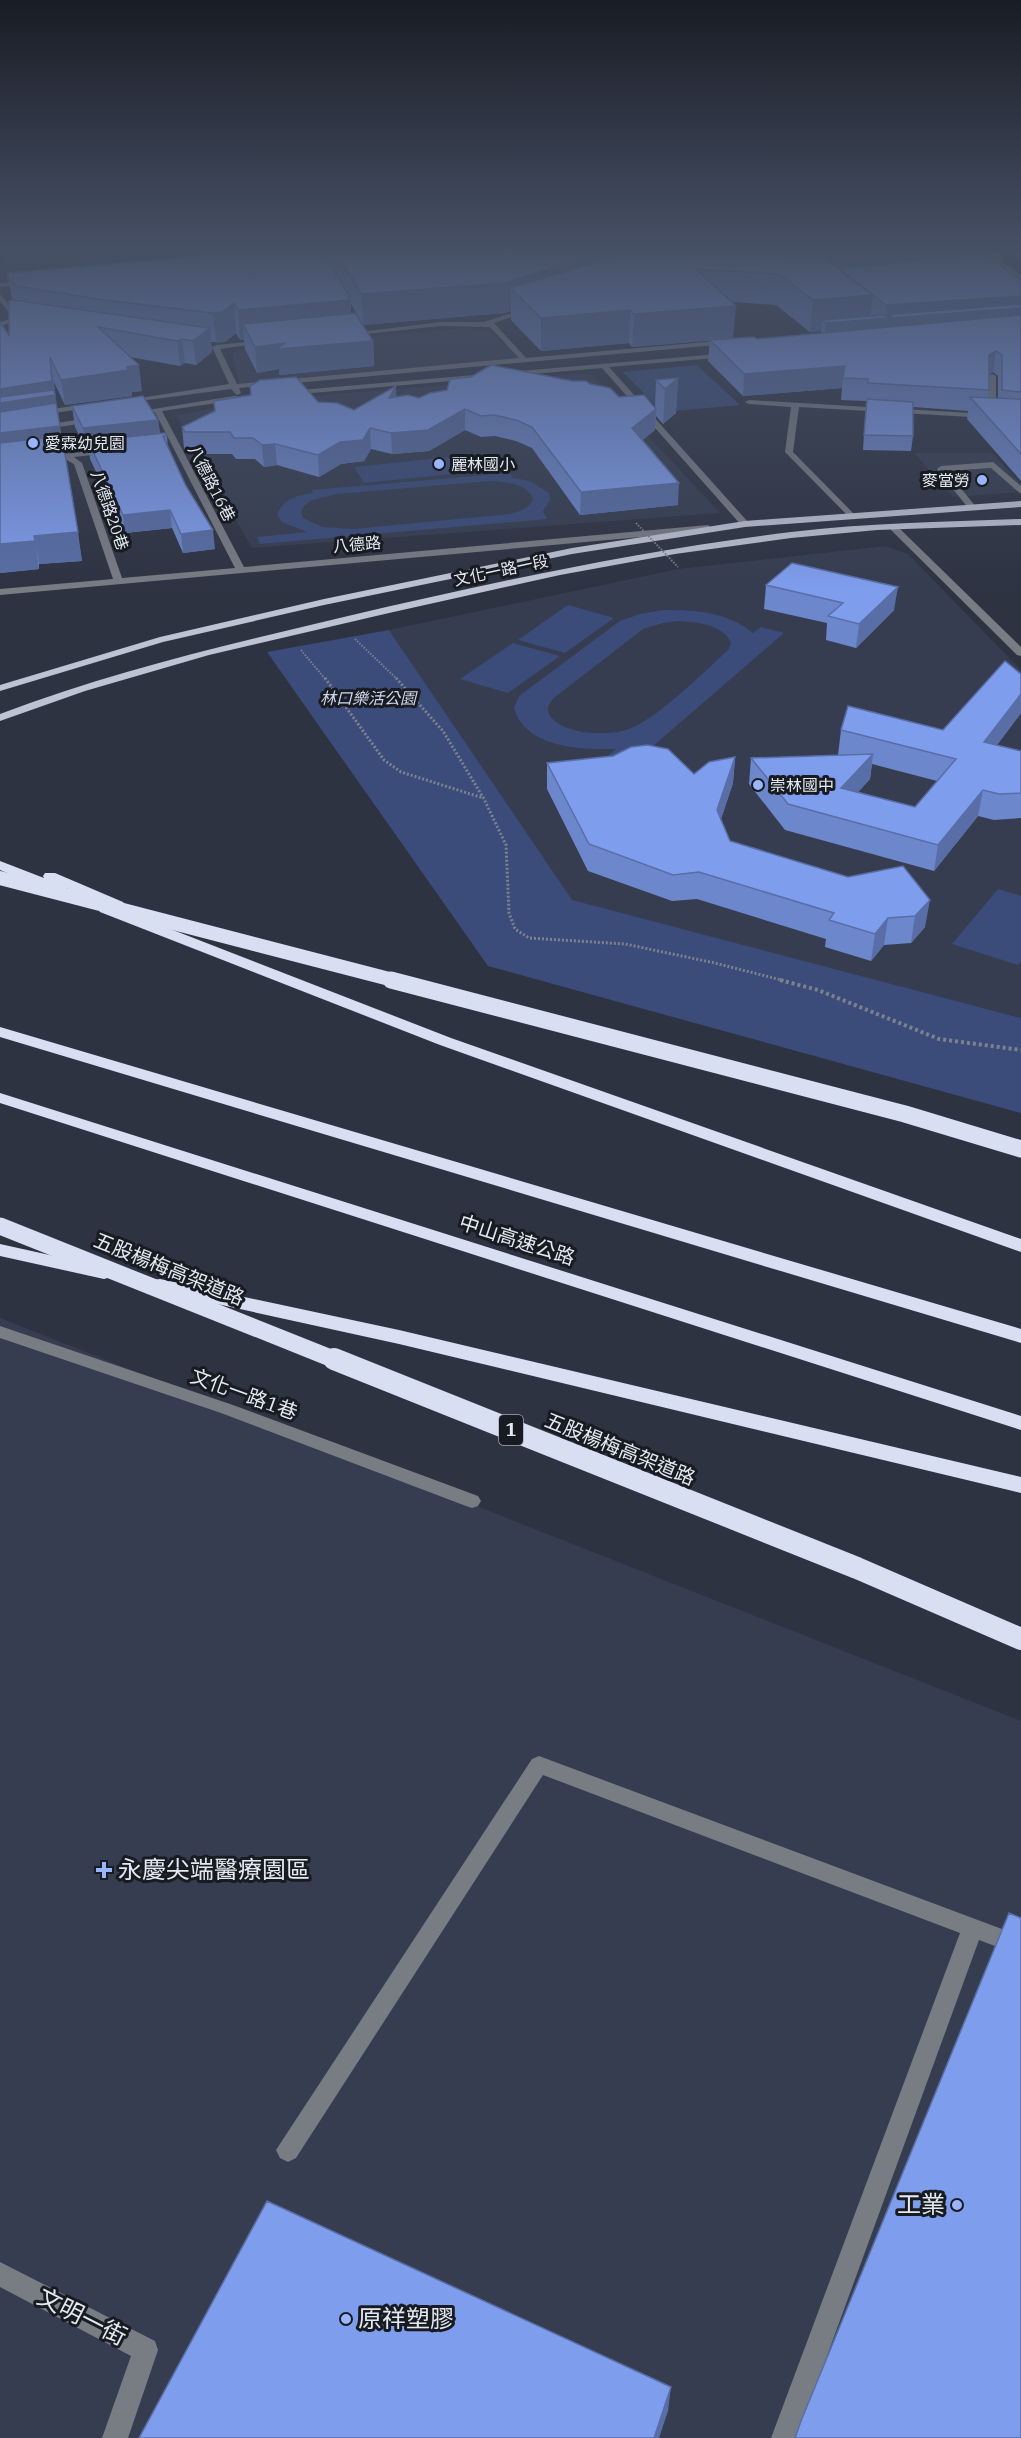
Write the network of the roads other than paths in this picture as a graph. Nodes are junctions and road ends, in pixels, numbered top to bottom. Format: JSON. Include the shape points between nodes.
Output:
{"nodes":[{"id":1,"x":224,"y":363,"type":"edge"},
{"id":2,"x":493,"y":363,"type":"edge"},
{"id":3,"x":630,"y":363,"type":"edge"},
{"id":4,"x":603,"y":365,"type":"junction"},
{"id":5,"x":992,"y":376,"type":"edge"},
{"id":6,"x":235,"y":386,"type":"junction"},
{"id":7,"x":274,"y":394,"type":"edge"},
{"id":8,"x":250,"y":397,"type":"edge"},
{"id":9,"x":239,"y":398,"type":"junction"},
{"id":10,"x":749,"y":402,"type":"dead end"},
{"id":11,"x":110,"y":403,"type":"edge"},
{"id":12,"x":99,"y":404,"type":"edge"},
{"id":13,"x":795,"y":406,"type":"junction"},
{"id":14,"x":158,"y":410,"type":"junction"},
{"id":15,"x":124,"y":415,"type":"edge"},
{"id":16,"x":992,"y":416,"type":"junction"},
{"id":17,"x":102,"y":418,"type":"edge"},
{"id":18,"x":1021,"y":418,"type":"edge"},
{"id":19,"x":0,"y":419,"type":"edge"},
{"id":20,"x":0,"y":434,"type":"edge"},
{"id":21,"x":176,"y":444,"type":"junction"},
{"id":22,"x":165,"y":446,"type":"edge"},
{"id":23,"x":119,"y":450,"type":"edge"},
{"id":24,"x":65,"y":456,"type":"junction"},
{"id":25,"x":36,"y":459,"type":"edge"},
{"id":26,"x":1021,"y":491,"type":"edge"},
{"id":27,"x":1021,"y":504,"type":"edge"},
{"id":28,"x":972,"y":507,"type":"junction"},
{"id":29,"x":850,"y":515,"type":"junction"},
{"id":30,"x":1021,"y":522,"type":"edge"},
{"id":31,"x":745,"y":524,"type":"junction"},
{"id":32,"x":717,"y":527,"type":"junction"},
{"id":33,"x":894,"y":528,"type":"junction"},
{"id":34,"x":240,"y":569,"type":"junction"},
{"id":35,"x":118,"y":580,"type":"junction"},
{"id":36,"x":0,"y":592,"type":"edge"},
{"id":37,"x":1021,"y":653,"type":"edge"},
{"id":38,"x":0,"y":687,"type":"edge"},
{"id":39,"x":0,"y":718,"type":"edge"},
{"id":40,"x":0,"y":853,"type":"edge"},
{"id":41,"x":0,"y":865,"type":"edge"},
{"id":42,"x":0,"y":878,"type":"edge"},
{"id":43,"x":183,"y":941,"type":"junction"},
{"id":44,"x":0,"y":1032,"type":"edge"},
{"id":45,"x":0,"y":1098,"type":"edge"},
{"id":46,"x":1021,"y":1149,"type":"edge"},
{"id":47,"x":0,"y":1226,"type":"edge"},
{"id":48,"x":1021,"y":1245,"type":"edge"},
{"id":49,"x":0,"y":1250,"type":"edge"},
{"id":50,"x":0,"y":1332,"type":"edge"},
{"id":51,"x":1021,"y":1336,"type":"edge"},
{"id":52,"x":1021,"y":1423,"type":"edge"},
{"id":53,"x":1021,"y":1485,"type":"edge"},
{"id":54,"x":472,"y":1501,"type":"dead end"},
{"id":55,"x":1021,"y":1639,"type":"edge"},
{"id":56,"x":973,"y":1928,"type":"junction"},
{"id":57,"x":1021,"y":1947,"type":"edge"},
{"id":58,"x":288,"y":2150,"type":"dead end"},
{"id":59,"x":0,"y":2274,"type":"edge"},
{"id":60,"x":115,"y":2438,"type":"edge"},
{"id":61,"x":784,"y":2438,"type":"edge"}],
"edges":[{"from":1,"to":6,"type":"street"},
{"from":2,"to":6,"type":"street"},
{"from":3,"to":4,"type":"street"},
{"from":4,"to":7,"type":"street"},
{"from":4,"to":31,"type":"street"},
{"from":5,"to":16,"type":"street"},
{"from":6,"to":9,"type":"street"},
{"from":6,"to":11,"type":"street"},
{"from":8,"to":9,"type":"street"},
{"from":9,"to":14,"type":"street"},
{"from":10,"to":13,"type":"street"},
{"from":12,"to":19,"type":"street"},
{"from":13,"to":16,"type":"street"},
{"from":13,"to":29,"type":"street","via":[[789,452]]},
{"from":14,"to":15,"type":"street"},
{"from":14,"to":21,"type":"street","name":"八德路16巷"},
{"from":16,"to":18,"type":"street"},
{"from":17,"to":20,"type":"street"},
{"from":21,"to":22,"type":"street"},
{"from":21,"to":34,"type":"street","name":"八德路16巷"},
{"from":23,"to":24,"type":"street"},
{"from":24,"to":25,"type":"street"},
{"from":24,"to":35,"type":"street","name":"八德路20巷","via":[[78,463]]},
{"from":26,"to":28,"type":"street","via":[[993,465],[940,470]]},
{"from":27,"to":28,"type":"main road","name":"文化一路一段"},
{"from":28,"to":29,"type":"main road","name":"文化一路一段"},
{"from":29,"to":31,"type":"main road","name":"文化一路一段"},
{"from":30,"to":33,"type":"main road","name":"文化一路一段"},
{"from":31,"to":32,"type":"main road","name":"文化一路一段"},
{"from":32,"to":34,"type":"street","name":"八德路"},
{"from":32,"to":38,"type":"main road","name":"文化一路一段","via":[[572,551],[324,602],[160,640]]},
{"from":33,"to":37,"type":"street"},
{"from":33,"to":39,"type":"main road","name":"文化一路一段","via":[[792,535],[558,573],[287,634],[99,683]]},
{"from":34,"to":35,"type":"street","name":"八德路"},
{"from":35,"to":36,"type":"street","name":"八德路"},
{"from":40,"to":43,"type":"highway","via":[[137,914]]},
{"from":41,"to":43,"type":"highway"},
{"from":42,"to":46,"type":"highway","bridge":true,"via":[[894,1111]]},
{"from":43,"to":48,"type":"highway","via":[[541,1077]]},
{"from":44,"to":51,"type":"highway"},
{"from":45,"to":52,"type":"highway","name":"中山高速公路"},
{"from":47,"to":55,"type":"highway","name":"五股楊梅高架道路","number":"1","bridge":true,"via":[[857,1568]]},
{"from":49,"to":53,"type":"highway","via":[[399,1337]]},
{"from":50,"to":54,"type":"street","name":"文化一路1巷","via":[[227,1409]]},
{"from":56,"to":57,"type":"street"},
{"from":56,"to":58,"type":"street","via":[[539,1764]]},
{"from":56,"to":61,"type":"street"},
{"from":59,"to":60,"type":"street","name":"文明一街","via":[[146,2350]]}]}
